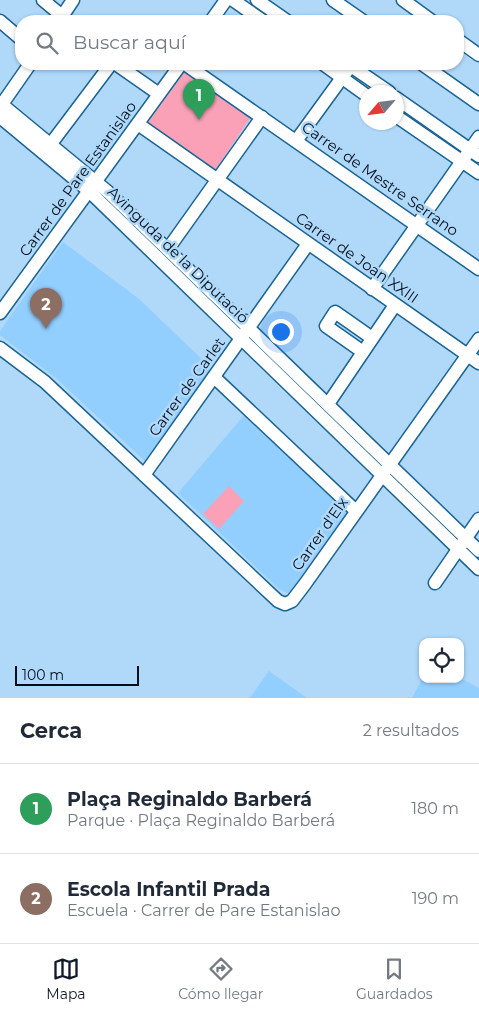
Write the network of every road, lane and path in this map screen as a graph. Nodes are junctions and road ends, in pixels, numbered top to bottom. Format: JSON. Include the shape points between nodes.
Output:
{"nodes":[{"id":1,"x":43,"y":0,"type":"edge"},
{"id":2,"x":73,"y":0,"type":"edge"},
{"id":3,"x":226,"y":0,"type":"edge"},
{"id":4,"x":232,"y":0,"type":"edge"},
{"id":5,"x":257,"y":0,"type":"edge"},
{"id":6,"x":333,"y":0,"type":"edge"},
{"id":7,"x":403,"y":0,"type":"edge"},
{"id":8,"x":56,"y":15,"type":"edge"},
{"id":9,"x":63,"y":15,"type":"edge"},
{"id":10,"x":215,"y":15,"type":"edge"},
{"id":11,"x":253,"y":15,"type":"edge"},
{"id":12,"x":278,"y":15,"type":"edge"},
{"id":13,"x":354,"y":15,"type":"edge"},
{"id":14,"x":424,"y":15,"type":"edge"},
{"id":15,"x":0,"y":21,"type":"edge"},
{"id":16,"x":15,"y":34,"type":"edge"},
{"id":17,"x":464,"y":44,"type":"edge"},
{"id":18,"x":479,"y":55,"type":"edge"},
{"id":19,"x":26,"y":70,"type":"edge"},
{"id":20,"x":106,"y":70,"type":"edge"},
{"id":21,"x":125,"y":70,"type":"edge"},
{"id":22,"x":176,"y":70,"type":"edge"},
{"id":23,"x":194,"y":70,"type":"edge"},
{"id":24,"x":331,"y":70,"type":"edge"},
{"id":25,"x":347,"y":70,"type":"edge"},
{"id":26,"x":358,"y":70,"type":"edge"},
{"id":27,"x":431,"y":70,"type":"edge"},
{"id":28,"x":342,"y":78,"type":"junction"},
{"id":29,"x":379,"y":85,"type":"edge"},
{"id":30,"x":359,"y":90,"type":"edge"},
{"id":31,"x":159,"y":94,"type":"junction"},
{"id":32,"x":404,"y":104,"type":"edge"},
{"id":33,"x":479,"y":104,"type":"edge"},
{"id":34,"x":0,"y":108,"type":"edge"},
{"id":35,"x":262,"y":117,"type":"junction"},
{"id":36,"x":404,"y":121,"type":"edge"},
{"id":37,"x":138,"y":124,"type":"junction"},
{"id":38,"x":479,"y":137,"type":"edge"},
{"id":39,"x":296,"y":141,"type":"junction"},
{"id":40,"x":50,"y":145,"type":"junction"},
{"id":41,"x":475,"y":153,"type":"edge"},
{"id":42,"x":462,"y":161,"type":"junction"},
{"id":43,"x":479,"y":173,"type":"edge"},
{"id":44,"x":217,"y":180,"type":"junction"},
{"id":45,"x":93,"y":186,"type":"junction"},
{"id":46,"x":417,"y":225,"type":"junction"},
{"id":47,"x":308,"y":244,"type":"junction"},
{"id":48,"x":168,"y":249,"type":"junction"},
{"id":49,"x":479,"y":269,"type":"edge"},
{"id":50,"x":372,"y":289,"type":"junction"},
{"id":51,"x":395,"y":304,"type":"junction"},
{"id":52,"x":0,"y":313,"type":"edge"},
{"id":53,"x":249,"y":328,"type":"junction"},
{"id":54,"x":372,"y":338,"type":"junction"},
{"id":55,"x":242,"y":339,"type":"junction"},
{"id":56,"x":479,"y":339,"type":"edge"},
{"id":57,"x":0,"y":348,"type":"edge"},
{"id":58,"x":363,"y":352,"type":"junction"},
{"id":59,"x":467,"y":355,"type":"junction"},
{"id":60,"x":479,"y":363,"type":"edge"},
{"id":61,"x":214,"y":377,"type":"junction"},
{"id":62,"x":328,"y":404,"type":"junction"},
{"id":63,"x":386,"y":469,"type":"junction"},
{"id":64,"x":144,"y":475,"type":"junction"},
{"id":65,"x":356,"y":511,"type":"junction"},
{"id":66,"x":479,"y":519,"type":"edge"},
{"id":67,"x":466,"y":537,"type":"junction"},
{"id":68,"x":459,"y":549,"type":"junction"},
{"id":69,"x":479,"y":551,"type":"edge"},
{"id":70,"x":479,"y":569,"type":"edge"},
{"id":71,"x":435,"y":583,"type":"dead end"}],
"edges":[{"from":1,"to":8,"type":"street"},
{"from":2,"to":9,"type":"street"},
{"from":3,"to":10,"type":"street"},
{"from":4,"to":11,"type":"street"},
{"from":5,"to":12,"type":"street"},
{"from":6,"to":13,"type":"street"},
{"from":7,"to":14,"type":"street"},
{"from":15,"to":16,"type":"street"},
{"from":17,"to":18,"type":"street"},
{"from":19,"to":34,"type":"street"},
{"from":20,"to":40,"type":"street"},
{"from":21,"to":31,"type":"street"},
{"from":22,"to":31,"type":"street","name":"Carrer de Pare Estanislao"},
{"from":23,"to":35,"type":"street","name":"Carrer de Mestre Serrano"},
{"from":24,"to":28,"type":"street"},
{"from":25,"to":28,"type":"street"},
{"from":26,"to":29,"type":"street"},
{"from":27,"to":33,"type":"street"},
{"from":28,"to":30,"type":"street"},
{"from":28,"to":39,"type":"street"},
{"from":31,"to":37,"type":"street","name":"Carrer de Pare Estanislao"},
{"from":32,"to":41,"type":"street"},
{"from":34,"to":40,"type":"street","name":"Avinguda de la Diputació"},
{"from":34,"to":45,"type":"street","name":"Avinguda de la Diputació"},
{"from":35,"to":39,"type":"street","name":"Carrer de Mestre Serrano"},
{"from":35,"to":44,"type":"street"},
{"from":36,"to":42,"type":"street"},
{"from":37,"to":44,"type":"street","name":"Carrer de Joan XXIII"},
{"from":37,"to":45,"type":"street","name":"Carrer de Pare Estanislao"},
{"from":38,"to":41,"type":"street"},
{"from":39,"to":46,"type":"street","name":"Carrer de Mestre Serrano"},
{"from":40,"to":45,"type":"street","name":"Avinguda de la Diputació"},
{"from":41,"to":42,"type":"street"},
{"from":42,"to":43,"type":"street"},
{"from":42,"to":46,"type":"street"},
{"from":44,"to":47,"type":"street","name":"Carrer de Joan XXIII"},
{"from":44,"to":48,"type":"street"},
{"from":45,"to":48,"type":"street","name":"Avinguda de la Diputació"},
{"from":45,"to":52,"type":"street","name":"Carrer de Pare Estanislao"},
{"from":45,"to":55,"type":"street","name":"Avinguda de la Diputació"},
{"from":46,"to":49,"type":"street","name":"Carrer de Mestre Serrano"},
{"from":46,"to":50,"type":"street"},
{"from":47,"to":50,"type":"street","name":"Carrer de Joan XXIII"},
{"from":47,"to":53,"type":"street","name":"Carrer de Carlet"},
{"from":48,"to":53,"type":"street","name":"Avinguda de la Diputació"},
{"from":50,"to":51,"type":"street","name":"Carrer de Joan XXIII"},
{"from":51,"to":54,"type":"street"},
{"from":51,"to":59,"type":"street","name":"Carrer de Joan XXIII"},
{"from":53,"to":55,"type":"street","name":"Carrer de Carlet"},
{"from":53,"to":62,"type":"street","name":"Avinguda de la Diputació"},
{"from":54,"to":58,"type":"street"},
{"from":54,"to":58,"type":"street","via":[[335,312],[326,326]]},
{"from":55,"to":61,"type":"street","name":"Carrer de Carlet"},
{"from":55,"to":63,"type":"street","name":"Avinguda de la Diputació"},
{"from":56,"to":59,"type":"street","name":"Carrer d'Elx"},
{"from":57,"to":64,"type":"street","via":[[45,382]]},
{"from":58,"to":62,"type":"street"},
{"from":59,"to":60,"type":"street","name":"Carrer de Joan XXIII"},
{"from":59,"to":63,"type":"street","name":"Carrer d'Elx"},
{"from":61,"to":64,"type":"street","name":"Carrer de Carlet"},
{"from":61,"to":65,"type":"street"},
{"from":62,"to":63,"type":"street","name":"Avinguda de la Diputació"},
{"from":63,"to":65,"type":"street","name":"Carrer d'Elx"},
{"from":63,"to":67,"type":"street","name":"Avinguda de la Diputació"},
{"from":63,"to":68,"type":"street","name":"Avinguda de la Diputació"},
{"from":64,"to":65,"type":"street","name":"Carrer d'Elx","via":[[278,601],[286,604]]},
{"from":66,"to":67,"type":"street"},
{"from":67,"to":68,"type":"street"},
{"from":67,"to":69,"type":"street","name":"Avinguda de la Diputació"},
{"from":68,"to":70,"type":"street","name":"Avinguda de la Diputació"},
{"from":68,"to":71,"type":"street"}]}
